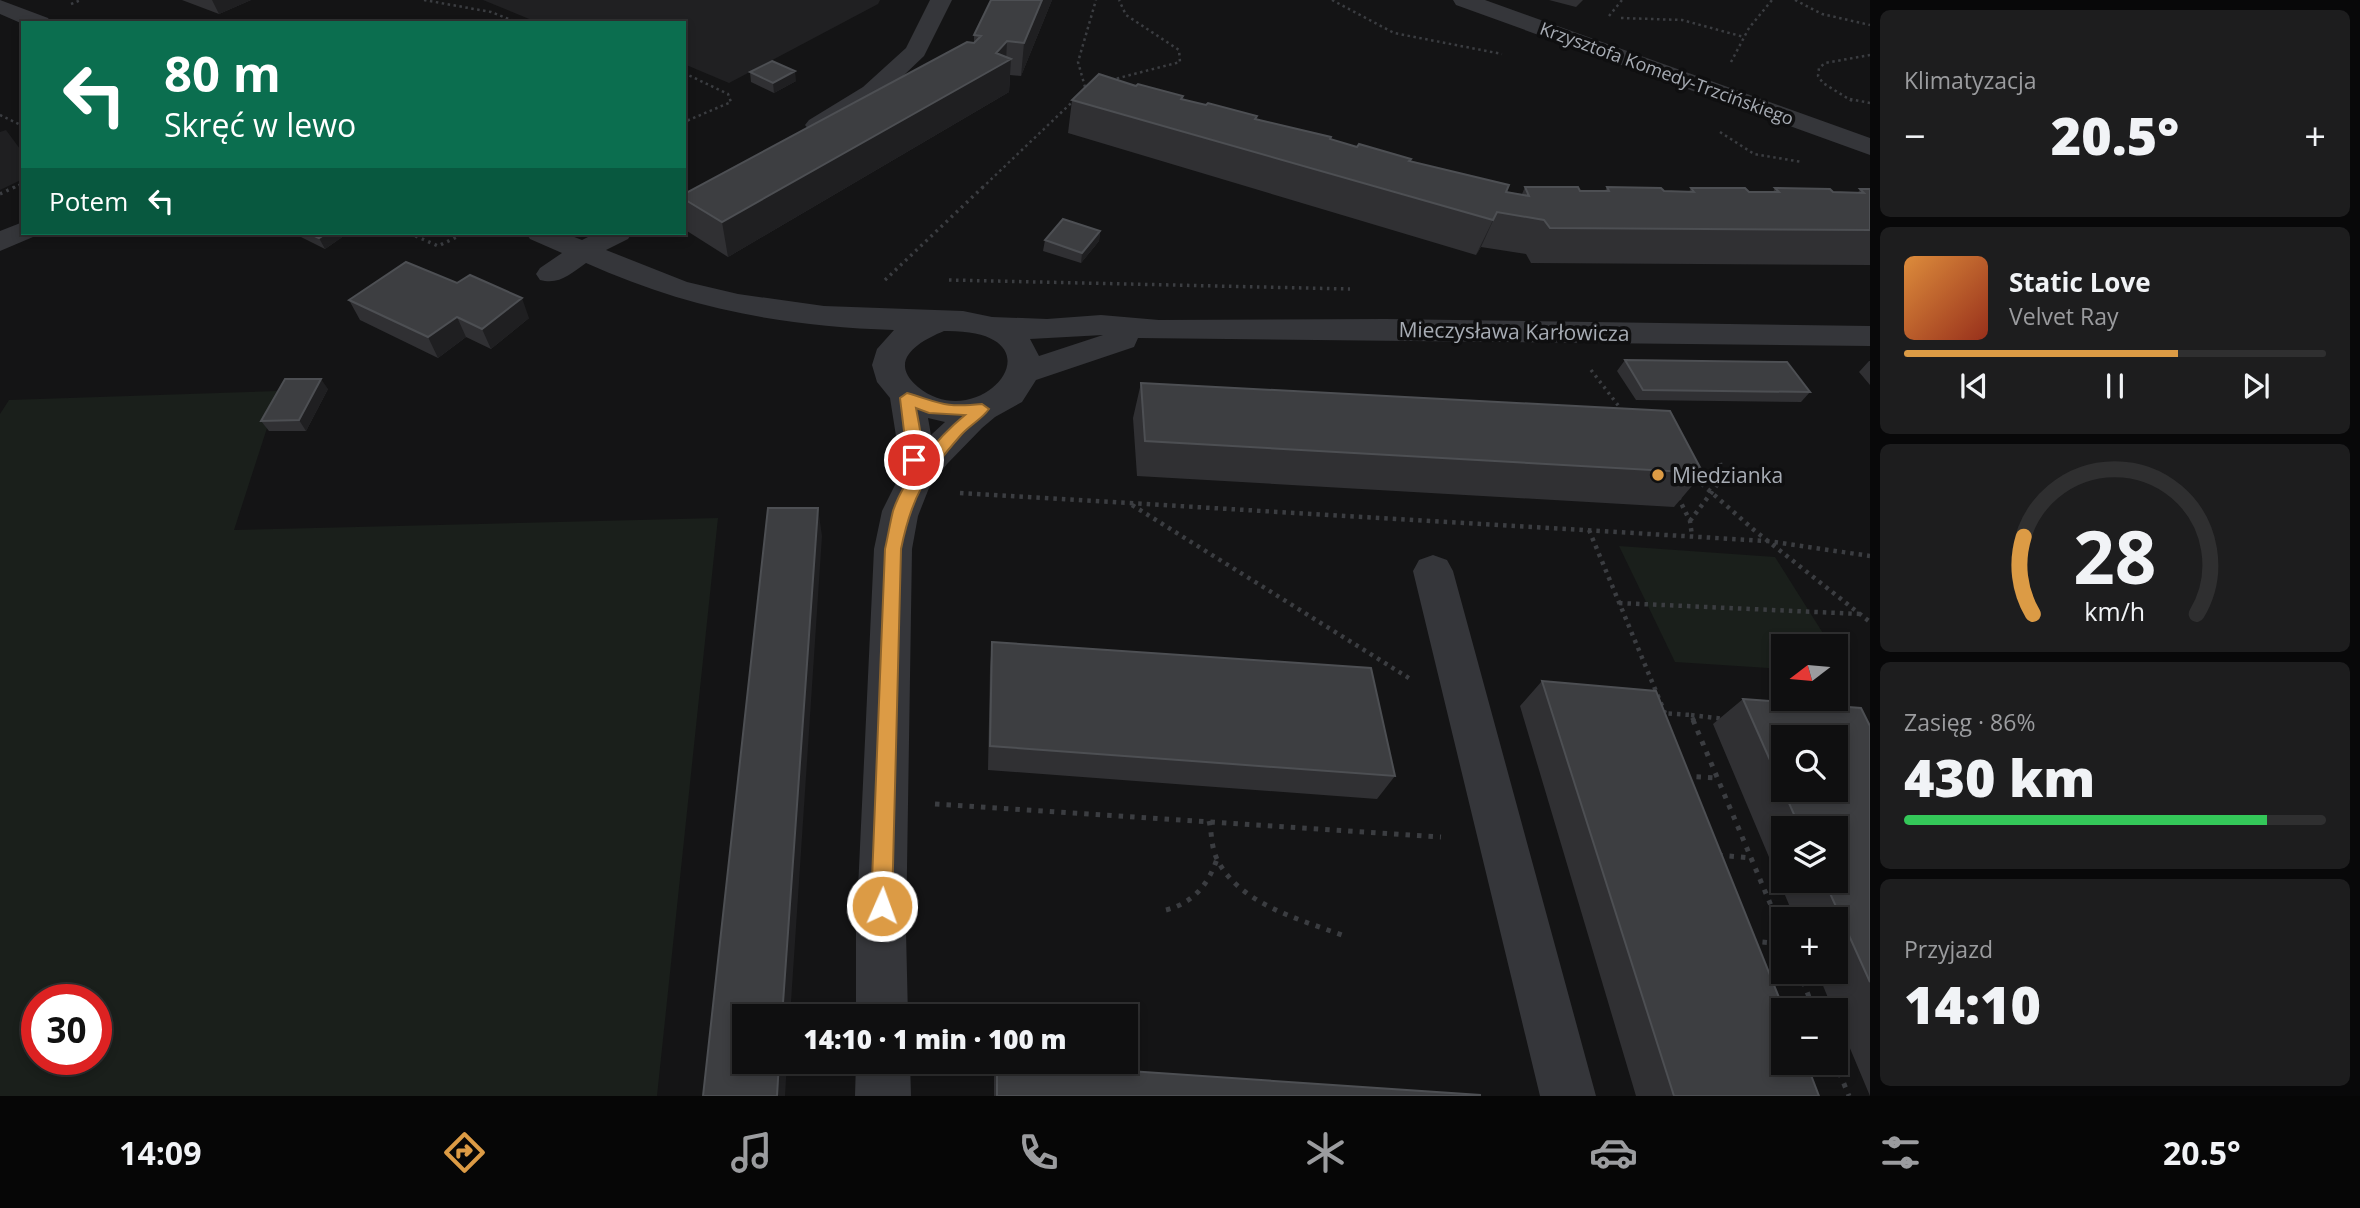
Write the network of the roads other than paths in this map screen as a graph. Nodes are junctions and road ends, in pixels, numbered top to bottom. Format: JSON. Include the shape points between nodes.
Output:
{"nodes":[{"id":1,"x":941,"y":0,"type":"edge"},
{"id":2,"x":1471,"y":1,"type":"edge"},
{"id":3,"x":0,"y":6,"type":"edge"},
{"id":4,"x":35,"y":21,"type":"edge"},
{"id":5,"x":794,"y":138,"type":"edge"},
{"id":6,"x":1870,"y":146,"type":"edge"},
{"id":7,"x":21,"y":232,"type":"edge"},
{"id":8,"x":545,"y":235,"type":"edge"},
{"id":9,"x":614,"y":235,"type":"edge"},
{"id":10,"x":0,"y":242,"type":"edge"},
{"id":11,"x":583,"y":251,"type":"junction"},
{"id":12,"x":551,"y":274,"type":"dead end"},
{"id":13,"x":790,"y":314,"type":"junction"},
{"id":14,"x":940,"y":321,"type":"junction"},
{"id":15,"x":992,"y":327,"type":"junction"},
{"id":16,"x":1159,"y":330,"type":"junction"},
{"id":17,"x":1870,"y":336,"type":"edge"},
{"id":18,"x":888,"y":363,"type":"junction"},
{"id":19,"x":1025,"y":372,"type":"junction"},
{"id":20,"x":907,"y":398,"type":"junction"},
{"id":21,"x":982,"y":409,"type":"junction"},
{"id":22,"x":930,"y":488,"type":"junction"},
{"id":23,"x":1433,"y":571,"type":"dead end"},
{"id":24,"x":882,"y":1004,"type":"edge"},
{"id":25,"x":883,"y":1074,"type":"edge"},
{"id":26,"x":883,"y":1096,"type":"edge"},
{"id":27,"x":1569,"y":1096,"type":"edge"}],
"edges":[{"from":1,"to":5,"type":"street","via":[[916,51],[872,92]]},
{"from":2,"to":6,"type":"street","name":"Krzysztofa Komedy-Trzcińskiego"},
{"from":3,"to":4,"type":"street"},
{"from":7,"to":10,"type":"street"},
{"from":8,"to":11,"type":"street"},
{"from":9,"to":11,"type":"street"},
{"from":11,"to":12,"type":"street"},
{"from":11,"to":13,"type":"street","via":[[708,298]]},
{"from":13,"to":14,"type":"street"},
{"from":13,"to":18,"type":"street"},
{"from":14,"to":15,"type":"street"},
{"from":14,"to":18,"type":"street","via":[[903,336],[892,348]]},
{"from":15,"to":16,"type":"street","name":"Mieczysława Karłowicza","via":[[1101,325]]},
{"from":15,"to":19,"type":"street","via":[[1011,338],[1022,354]]},
{"from":16,"to":17,"type":"street","name":"Mieczysława Karłowicza"},
{"from":16,"to":19,"type":"street","name":"Mieczysława Karłowicza"},
{"from":18,"to":20,"type":"street","via":[[892,381]]},
{"from":19,"to":21,"type":"street","via":[[1012,394]]},
{"from":20,"to":21,"type":"street","via":[[955,412]]},
{"from":20,"to":22,"type":"street"},
{"from":21,"to":22,"type":"street","via":[[958,429]]},
{"from":22,"to":24,"type":"street","via":[[901,510],[893,549]]},
{"from":23,"to":27,"type":"street"},
{"from":25,"to":26,"type":"street"}]}
